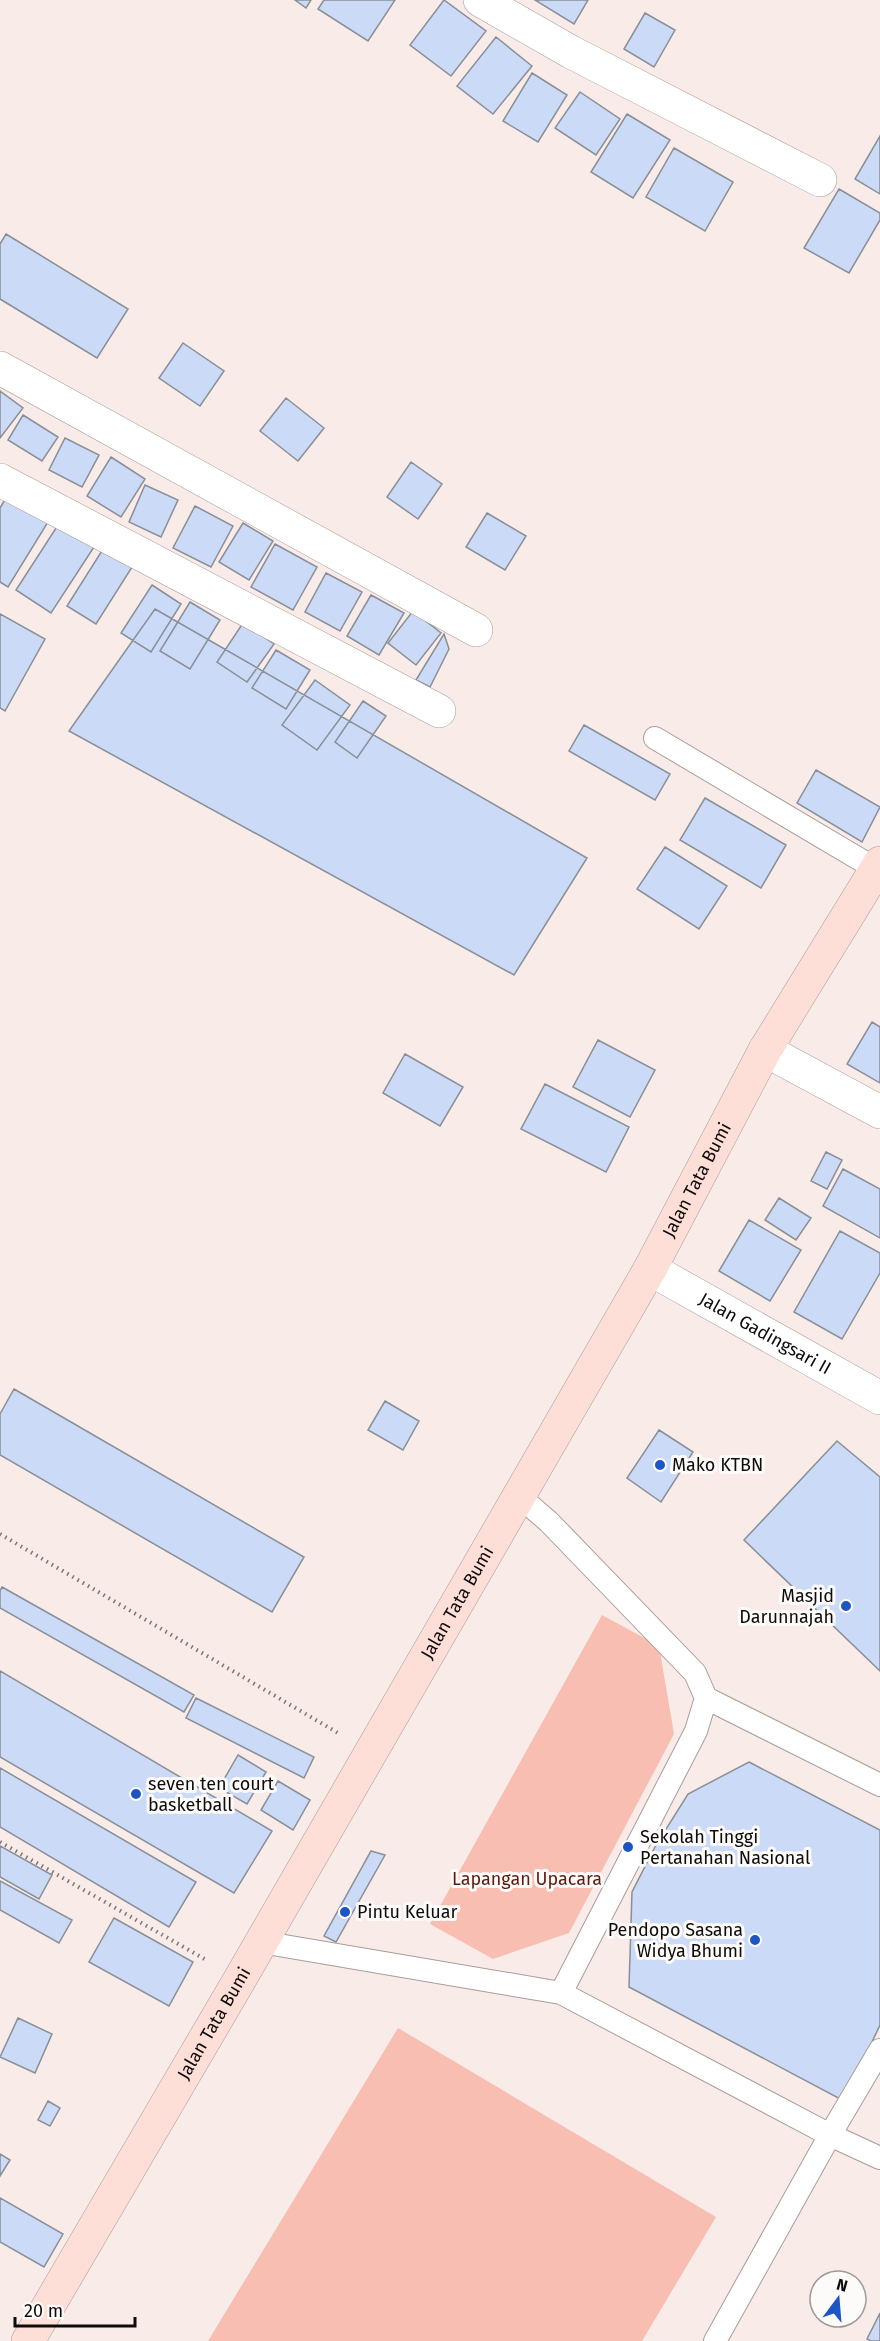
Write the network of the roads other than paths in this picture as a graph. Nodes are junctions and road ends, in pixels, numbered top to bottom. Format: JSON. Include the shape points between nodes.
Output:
{"nodes":[{"id":1,"x":480,"y":0,"type":"edge"},
{"id":2,"x":820,"y":180,"type":"dead end"},
{"id":3,"x":0,"y":368,"type":"edge"},
{"id":4,"x":0,"y":480,"type":"edge"},
{"id":5,"x":476,"y":630,"type":"dead end"},
{"id":6,"x":439,"y":711,"type":"dead end"},
{"id":7,"x":655,"y":738,"type":"dead end"},
{"id":8,"x":878,"y":866,"type":"edge"},
{"id":9,"x":765,"y":1050,"type":"junction"},
{"id":10,"x":880,"y":1112,"type":"edge"},
{"id":11,"x":650,"y":1269,"type":"junction"},
{"id":12,"x":880,"y":1398,"type":"edge"},
{"id":13,"x":519,"y":1496,"type":"junction"},
{"id":14,"x":706,"y":1698,"type":"junction"},
{"id":15,"x":880,"y":1785,"type":"edge"},
{"id":16,"x":261,"y":1942,"type":"junction"},
{"id":17,"x":561,"y":1993,"type":"junction"},
{"id":18,"x":880,"y":2050,"type":"edge"},
{"id":19,"x":830,"y":2135,"type":"junction"},
{"id":20,"x":880,"y":2158,"type":"edge"},
{"id":21,"x":722,"y":2339,"type":"edge"},
{"id":22,"x":28,"y":2341,"type":"edge"}],
"edges":[{"from":1,"to":2,"type":"street"},
{"from":3,"to":5,"type":"street"},
{"from":4,"to":6,"type":"street"},
{"from":7,"to":8,"type":"lane"},
{"from":8,"to":9,"type":"street","name":"Jalan Tata Bumi"},
{"from":9,"to":10,"type":"street"},
{"from":9,"to":11,"type":"street","name":"Jalan Tata Bumi"},
{"from":11,"to":12,"type":"street","name":"Jalan Gadingsari II"},
{"from":11,"to":13,"type":"street","name":"Jalan Tata Bumi"},
{"from":13,"to":14,"type":"lane","via":[[695,1673]]},
{"from":13,"to":16,"type":"street","name":"Jalan Tata Bumi"},
{"from":14,"to":15,"type":"lane"},
{"from":14,"to":17,"type":"lane","via":[[696,1731]]},
{"from":16,"to":17,"type":"lane"},
{"from":16,"to":22,"type":"street","name":"Jalan Tata Bumi"},
{"from":17,"to":19,"type":"lane"},
{"from":18,"to":19,"type":"lane"},
{"from":19,"to":20,"type":"lane"},
{"from":19,"to":21,"type":"lane"}]}
